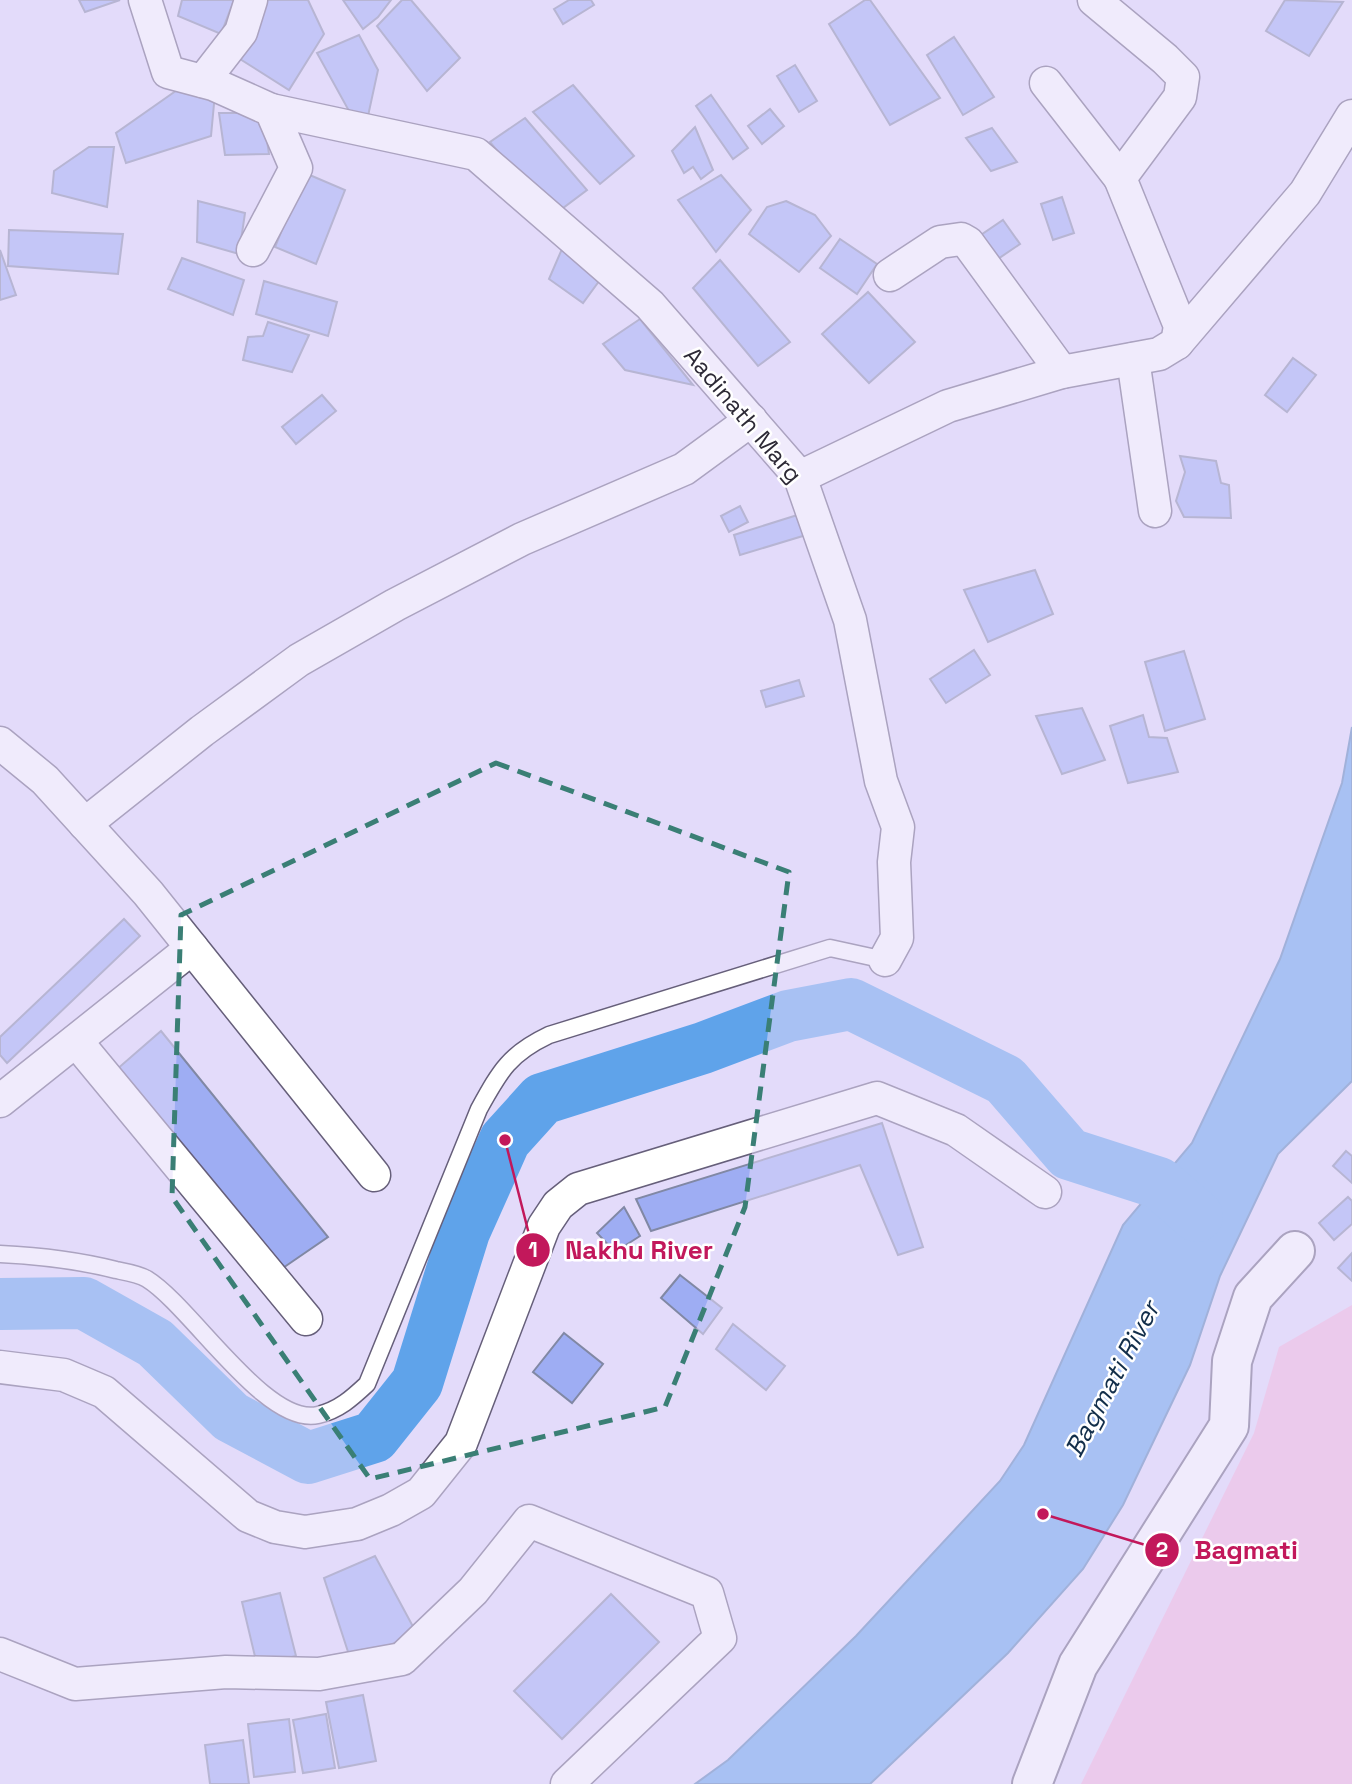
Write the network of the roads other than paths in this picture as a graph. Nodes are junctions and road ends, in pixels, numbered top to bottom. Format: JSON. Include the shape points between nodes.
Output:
{"nodes":[{"id":1,"x":145,"y":0,"type":"edge"},
{"id":2,"x":251,"y":0,"type":"edge"},
{"id":3,"x":1094,"y":0,"type":"edge"},
{"id":4,"x":208,"y":82,"type":"junction"},
{"id":5,"x":1046,"y":83,"type":"dead end"},
{"id":6,"x":271,"y":110,"type":"junction"},
{"id":7,"x":1352,"y":116,"type":"edge"},
{"id":8,"x":1121,"y":178,"type":"junction"},
{"id":9,"x":253,"y":250,"type":"dead end"},
{"id":10,"x":890,"y":275,"type":"dead end"},
{"id":11,"x":1177,"y":343,"type":"junction"},
{"id":12,"x":1133,"y":359,"type":"junction"},
{"id":13,"x":1062,"y":372,"type":"junction"},
{"id":14,"x":751,"y":420,"type":"junction"},
{"id":15,"x":800,"y":477,"type":"junction"},
{"id":16,"x":1156,"y":511,"type":"dead end"},
{"id":17,"x":0,"y":743,"type":"edge"},
{"id":18,"x":85,"y":824,"type":"junction"},
{"id":19,"x":192,"y":948,"type":"junction"},
{"id":20,"x":885,"y":960,"type":"joint"},
{"id":21,"x":76,"y":1041,"type":"junction"},
{"id":22,"x":0,"y":1101,"type":"edge"},
{"id":23,"x":374,"y":1175,"type":"dead end"},
{"id":24,"x":1045,"y":1192,"type":"dead end"},
{"id":25,"x":1295,"y":1251,"type":"dead end"},
{"id":26,"x":0,"y":1254,"type":"edge"},
{"id":27,"x":306,"y":1319,"type":"dead end"},
{"id":28,"x":0,"y":1367,"type":"edge"},
{"id":29,"x":0,"y":1654,"type":"edge"},
{"id":30,"x":567,"y":1784,"type":"edge"},
{"id":31,"x":1032,"y":1784,"type":"edge"}],
"edges":[{"from":1,"to":4,"type":"street","via":[[169,72]]},
{"from":2,"to":4,"type":"street","via":[[242,32]]},
{"from":3,"to":8,"type":"street","via":[[1183,77],[1180,97]]},
{"from":4,"to":6,"type":"street","name":"Aadinath Marg"},
{"from":5,"to":8,"type":"street"},
{"from":6,"to":9,"type":"street","via":[[296,168]]},
{"from":6,"to":14,"type":"street","name":"Aadinath Marg","via":[[476,154],[650,305]]},
{"from":7,"to":11,"type":"street","via":[[1305,193]]},
{"from":8,"to":11,"type":"street","via":[[1180,326]]},
{"from":10,"to":13,"type":"street","via":[[940,242],[961,239]]},
{"from":11,"to":12,"type":"street","via":[[1160,354]]},
{"from":12,"to":13,"type":"street"},
{"from":12,"to":16,"type":"street"},
{"from":13,"to":15,"type":"street","via":[[948,406]]},
{"from":14,"to":15,"type":"street","name":"Aadinath Marg"},
{"from":14,"to":18,"type":"street","via":[[684,469],[522,538],[299,660]]},
{"from":15,"to":20,"type":"street","name":"Aadinath Marg","via":[[850,620],[881,781],[898,827],[894,862],[897,938]]},
{"from":17,"to":18,"type":"street","via":[[45,780]]},
{"from":18,"to":19,"type":"street"},
{"from":19,"to":21,"type":"street"},
{"from":19,"to":23,"type":"street"},
{"from":20,"to":26,"type":"lane","via":[[830,948],[549,1035],[521,1048],[500,1071],[479,1109],[367,1384],[344,1405],[316,1416],[292,1412],[261,1393],[145,1277],[57,1257]]},
{"from":21,"to":22,"type":"street"},
{"from":21,"to":27,"type":"street"},
{"from":24,"to":28,"type":"street","via":[[957,1130],[877,1098],[578,1189],[558,1205],[544,1226],[461,1443],[421,1493],[357,1524],[305,1532],[248,1516],[104,1392],[64,1375]]},
{"from":25,"to":31,"type":"street","via":[[1253,1297],[1232,1361],[1229,1426],[1078,1665]]},
{"from":29,"to":30,"type":"street","via":[[75,1684],[226,1672],[319,1674],[402,1659],[473,1591],[529,1521],[707,1593],[720,1638]]}]}
